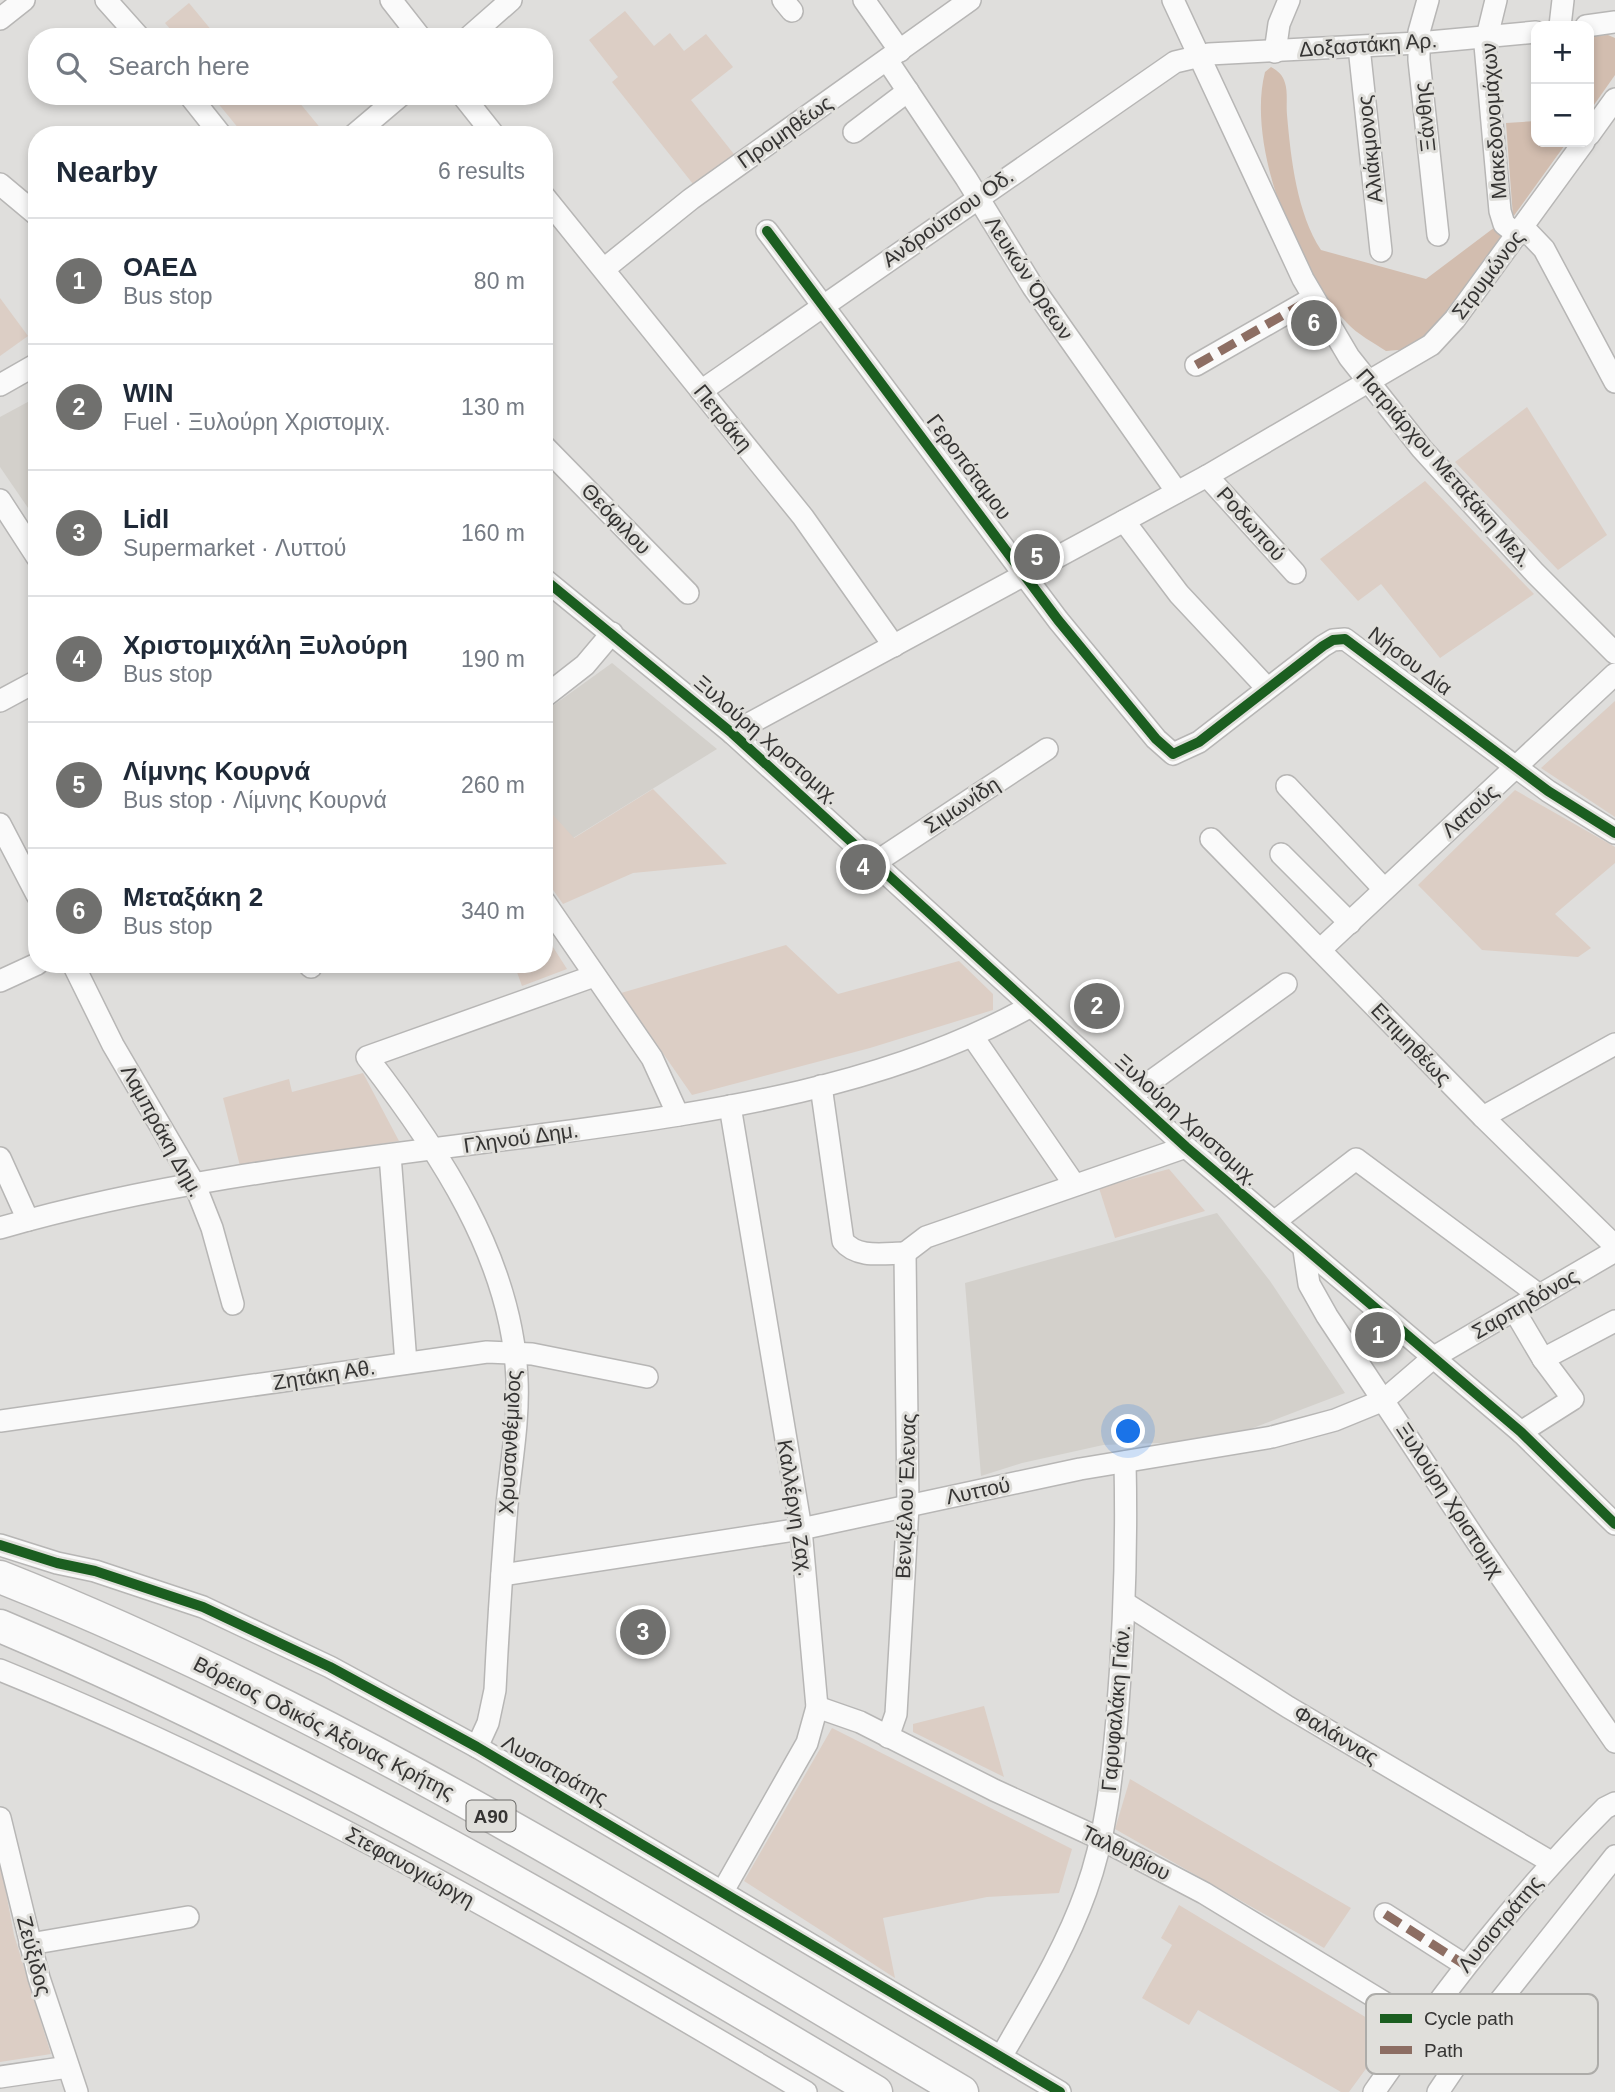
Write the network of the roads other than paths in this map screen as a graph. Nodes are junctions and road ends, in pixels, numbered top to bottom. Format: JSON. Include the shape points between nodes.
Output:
{"nodes":[{"id":1,"x":24,"y":0,"type":"edge"},
{"id":2,"x":106,"y":0,"type":"edge"},
{"id":3,"x":391,"y":0,"type":"edge"},
{"id":4,"x":511,"y":0,"type":"edge"},
{"id":5,"x":864,"y":0,"type":"edge"},
{"id":6,"x":970,"y":0,"type":"edge"},
{"id":7,"x":1172,"y":0,"type":"edge"},
{"id":8,"x":1289,"y":0,"type":"edge"},
{"id":9,"x":1428,"y":0,"type":"edge"},
{"id":10,"x":1496,"y":0,"type":"edge"},
{"id":11,"x":1563,"y":0,"type":"edge"},
{"id":12,"x":0,"y":19,"type":"edge"},
{"id":13,"x":1561,"y":21,"type":"edge"},
{"id":14,"x":1615,"y":22,"type":"edge"},
{"id":15,"x":1594,"y":25,"type":"edge"},
{"id":16,"x":131,"y":28,"type":"edge"},
{"id":17,"x":413,"y":28,"type":"edge"},
{"id":18,"x":479,"y":28,"type":"edge"},
{"id":19,"x":1531,"y":32,"type":"edge"},
{"id":20,"x":1488,"y":36,"type":"junction"},
{"id":21,"x":1418,"y":43,"type":"junction"},
{"id":22,"x":1359,"y":47,"type":"junction"},
{"id":23,"x":1275,"y":52,"type":"junction"},
{"id":24,"x":893,"y":55,"type":"junction"},
{"id":25,"x":1199,"y":55,"type":"junction"},
{"id":26,"x":908,"y":91,"type":"junction"},
{"id":27,"x":1615,"y":99,"type":"edge"},
{"id":28,"x":197,"y":105,"type":"edge"},
{"id":29,"x":389,"y":105,"type":"edge"},
{"id":30,"x":470,"y":105,"type":"edge"},
{"id":31,"x":213,"y":126,"type":"edge"},
{"id":32,"x":365,"y":126,"type":"edge"},
{"id":33,"x":487,"y":126,"type":"edge"},
{"id":34,"x":1594,"y":128,"type":"edge"},
{"id":35,"x":854,"y":132,"type":"dead end"},
{"id":36,"x":1580,"y":147,"type":"edge"},
{"id":37,"x":0,"y":184,"type":"edge"},
{"id":38,"x":977,"y":197,"type":"junction"},
{"id":39,"x":28,"y":207,"type":"edge"},
{"id":40,"x":553,"y":207,"type":"edge"},
{"id":41,"x":768,"y":231,"type":"dead end"},
{"id":42,"x":1520,"y":231,"type":"junction"},
{"id":43,"x":1438,"y":235,"type":"dead end"},
{"id":44,"x":1381,"y":251,"type":"dead end"},
{"id":45,"x":604,"y":269,"type":"junction"},
{"id":46,"x":1313,"y":298,"type":"junction"},
{"id":47,"x":822,"y":306,"type":"junction"},
{"id":48,"x":1196,"y":365,"type":"dead end"},
{"id":49,"x":28,"y":369,"type":"edge"},
{"id":50,"x":1615,"y":382,"type":"edge"},
{"id":51,"x":1367,"y":383,"type":"junction"},
{"id":52,"x":0,"y":385,"type":"edge"},
{"id":53,"x":701,"y":391,"type":"junction"},
{"id":54,"x":553,"y":455,"type":"edge"},
{"id":55,"x":1207,"y":476,"type":"junction"},
{"id":56,"x":1177,"y":492,"type":"junction"},
{"id":57,"x":0,"y":500,"type":"edge"},
{"id":58,"x":1124,"y":521,"type":"junction"},
{"id":59,"x":28,"y":543,"type":"edge"},
{"id":60,"x":1295,"y":573,"type":"dead end"},
{"id":61,"x":1025,"y":575,"type":"junction"},
{"id":62,"x":553,"y":586,"type":"edge"},
{"id":63,"x":688,"y":593,"type":"dead end"},
{"id":64,"x":612,"y":633,"type":"junction"},
{"id":65,"x":894,"y":646,"type":"junction"},
{"id":66,"x":1615,"y":653,"type":"edge"},
{"id":67,"x":1615,"y":674,"type":"edge"},
{"id":68,"x":28,"y":686,"type":"edge"},
{"id":69,"x":1267,"y":688,"type":"junction"},
{"id":70,"x":553,"y":690,"type":"edge"},
{"id":71,"x":0,"y":701,"type":"edge"},
{"id":72,"x":732,"y":733,"type":"junction"},
{"id":73,"x":1047,"y":749,"type":"dead end"},
{"id":74,"x":1173,"y":754,"type":"joint"},
{"id":75,"x":1517,"y":768,"type":"junction"},
{"id":76,"x":1287,"y":786,"type":"dead end"},
{"id":77,"x":0,"y":824,"type":"edge"},
{"id":78,"x":1615,"y":833,"type":"edge"},
{"id":79,"x":1211,"y":839,"type":"dead end"},
{"id":80,"x":1281,"y":854,"type":"dead end"},
{"id":81,"x":876,"y":862,"type":"junction"},
{"id":82,"x":28,"y":878,"type":"edge"},
{"id":83,"x":1384,"y":889,"type":"junction"},
{"id":84,"x":553,"y":914,"type":"edge"},
{"id":85,"x":1350,"y":923,"type":"junction"},
{"id":86,"x":1320,"y":950,"type":"junction"},
{"id":87,"x":28,"y":968,"type":"edge"},
{"id":88,"x":77,"y":973,"type":"edge"},
{"id":89,"x":594,"y":976,"type":"junction"},
{"id":90,"x":0,"y":981,"type":"edge"},
{"id":91,"x":1286,"y":984,"type":"dead end"},
{"id":92,"x":1031,"y":1006,"type":"junction"},
{"id":93,"x":973,"y":1037,"type":"junction"},
{"id":94,"x":1615,"y":1044,"type":"edge"},
{"id":95,"x":821,"y":1086,"type":"junction"},
{"id":96,"x":1132,"y":1096,"type":"junction"},
{"id":97,"x":730,"y":1106,"type":"junction"},
{"id":98,"x":678,"y":1115,"type":"junction"},
{"id":99,"x":1483,"y":1117,"type":"junction"},
{"id":100,"x":1186,"y":1147,"type":"junction"},
{"id":101,"x":435,"y":1150,"type":"junction"},
{"id":102,"x":390,"y":1155,"type":"junction"},
{"id":103,"x":0,"y":1158,"type":"edge"},
{"id":104,"x":1074,"y":1184,"type":"junction"},
{"id":105,"x":195,"y":1185,"type":"junction"},
{"id":106,"x":28,"y":1220,"type":"junction"},
{"id":107,"x":1274,"y":1222,"type":"junction"},
{"id":108,"x":0,"y":1228,"type":"edge"},
{"id":109,"x":1615,"y":1245,"type":"edge"},
{"id":110,"x":1304,"y":1250,"type":"junction"},
{"id":111,"x":1615,"y":1251,"type":"edge"},
{"id":112,"x":905,"y":1253,"type":"junction"},
{"id":113,"x":1539,"y":1295,"type":"junction"},
{"id":114,"x":233,"y":1304,"type":"dead end"},
{"id":115,"x":1514,"y":1310,"type":"junction"},
{"id":116,"x":1615,"y":1321,"type":"edge"},
{"id":117,"x":514,"y":1352,"type":"junction"},
{"id":118,"x":1434,"y":1357,"type":"junction"},
{"id":119,"x":1543,"y":1359,"type":"junction"},
{"id":120,"x":406,"y":1363,"type":"junction"},
{"id":121,"x":648,"y":1377,"type":"dead end"},
{"id":122,"x":1384,"y":1400,"type":"junction"},
{"id":123,"x":0,"y":1421,"type":"edge"},
{"id":124,"x":1521,"y":1432,"type":"junction"},
{"id":125,"x":1125,"y":1462,"type":"junction"},
{"id":126,"x":908,"y":1507,"type":"junction"},
{"id":127,"x":1615,"y":1524,"type":"edge"},
{"id":128,"x":801,"y":1529,"type":"junction"},
{"id":129,"x":0,"y":1545,"type":"edge"},
{"id":130,"x":502,"y":1575,"type":"junction"},
{"id":131,"x":0,"y":1577,"type":"edge"},
{"id":132,"x":1125,"y":1603,"type":"junction"},
{"id":133,"x":0,"y":1626,"type":"edge"},
{"id":134,"x":0,"y":1670,"type":"edge"},
{"id":135,"x":817,"y":1707,"type":"junction"},
{"id":136,"x":888,"y":1737,"type":"junction"},
{"id":137,"x":1615,"y":1742,"type":"edge"},
{"id":138,"x":477,"y":1746,"type":"junction"},
{"id":139,"x":1615,"y":1803,"type":"edge"},
{"id":140,"x":0,"y":1818,"type":"edge"},
{"id":141,"x":1101,"y":1839,"type":"junction"},
{"id":142,"x":1615,"y":1856,"type":"edge"},
{"id":143,"x":1551,"y":1862,"type":"junction"},
{"id":144,"x":723,"y":1891,"type":"junction"},
{"id":145,"x":1385,"y":1914,"type":"dead end"},
{"id":146,"x":188,"y":1917,"type":"dead end"},
{"id":147,"x":30,"y":1944,"type":"junction"},
{"id":148,"x":1465,"y":1965,"type":"junction"},
{"id":149,"x":1372,"y":1994,"type":"edge"},
{"id":150,"x":1444,"y":1994,"type":"edge"},
{"id":151,"x":1506,"y":1994,"type":"edge"},
{"id":152,"x":1001,"y":2057,"type":"junction"},
{"id":153,"x":68,"y":2067,"type":"junction"},
{"id":154,"x":1387,"y":2074,"type":"edge"},
{"id":155,"x":1450,"y":2074,"type":"edge"},
{"id":156,"x":0,"y":2077,"type":"edge"},
{"id":157,"x":77,"y":2092,"type":"edge"},
{"id":158,"x":806,"y":2092,"type":"edge"},
{"id":159,"x":876,"y":2092,"type":"edge"},
{"id":160,"x":962,"y":2092,"type":"edge"},
{"id":161,"x":1060,"y":2092,"type":"edge"},
{"id":162,"x":1374,"y":2092,"type":"edge"},
{"id":163,"x":1438,"y":2092,"type":"edge"}],
"edges":[{"from":1,"to":12,"type":"street"},
{"from":2,"to":16,"type":"street"},
{"from":3,"to":17,"type":"street"},
{"from":4,"to":18,"type":"street"},
{"from":5,"to":24,"type":"street","name":"Λευκών Όρεων"},
{"from":6,"to":24,"type":"street","name":"Προμηθέως"},
{"from":7,"to":25,"type":"street","name":"Πατριάρχου Μεταξάκη Μελ."},
{"from":8,"to":23,"type":"street"},
{"from":9,"to":21,"type":"street","name":"Ξάνθης"},
{"from":10,"to":20,"type":"street","name":"Μακεδονομάχων"},
{"from":11,"to":13,"type":"street"},
{"from":14,"to":15,"type":"street"},
{"from":19,"to":20,"type":"street","name":"Δοξαστάκη Αρ."},
{"from":20,"to":21,"type":"street","name":"Δοξαστάκη Αρ."},
{"from":20,"to":42,"type":"street","name":"Μακεδονομάχων","via":[[1485,54],[1500,211],[1504,224]]},
{"from":21,"to":22,"type":"street","name":"Δοξαστάκη Αρ."},
{"from":21,"to":43,"type":"street","name":"Ξάνθης"},
{"from":22,"to":23,"type":"street","name":"Δοξαστάκη Αρ."},
{"from":22,"to":44,"type":"street","name":"Αλιάκμονος"},
{"from":23,"to":25,"type":"street","name":"Δοξαστάκη Αρ."},
{"from":24,"to":26,"type":"street","name":"Λευκών Όρεων"},
{"from":24,"to":45,"type":"street","name":"Προμηθέως","via":[[691,199]]},
{"from":25,"to":38,"type":"street","name":"Ανδρούτσου Οδ.","via":[[1165,67]]},
{"from":25,"to":46,"type":"street","name":"Πατριάρχου Μεταξάκη Μελ."},
{"from":26,"to":35,"type":"street"},
{"from":26,"to":38,"type":"street","name":"Λευκών Όρεων"},
{"from":27,"to":34,"type":"street"},
{"from":28,"to":31,"type":"street"},
{"from":29,"to":32,"type":"street"},
{"from":30,"to":33,"type":"street"},
{"from":36,"to":42,"type":"street","name":"Στρυμώνος"},
{"from":37,"to":39,"type":"street"},
{"from":38,"to":47,"type":"street","name":"Ανδρούτσου Οδ."},
{"from":38,"to":56,"type":"street","name":"Λευκών Όρεων","via":[[1032,287]]},
{"from":40,"to":45,"type":"street","name":"Πετράκη"},
{"from":41,"to":47,"type":"street","name":"Γεροπόταμου"},
{"from":42,"to":50,"type":"street","name":"Μακεδονομάχων","via":[[1544,249]]},
{"from":42,"to":51,"type":"street","name":"Στρυμώνος","via":[[1440,337]]},
{"from":45,"to":53,"type":"street","name":"Πετράκη"},
{"from":46,"to":48,"type":"street"},
{"from":46,"to":51,"type":"street","name":"Πατριάρχου Μεταξάκη Μελ."},
{"from":47,"to":53,"type":"street","name":"Ανδρούτσου Οδ."},
{"from":47,"to":61,"type":"street","name":"Γεροπόταμου"},
{"from":49,"to":52,"type":"street"},
{"from":51,"to":55,"type":"street","name":"Στρυμώνος"},
{"from":51,"to":66,"type":"street","name":"Πατριάρχου Μεταξάκη Μελ.","via":[[1535,573]]},
{"from":53,"to":65,"type":"street","name":"Πετράκη","via":[[803,517]]},
{"from":54,"to":63,"type":"street","name":"Θεόφιλου"},
{"from":55,"to":56,"type":"street","name":"Στρυμώνος"},
{"from":55,"to":60,"type":"street","name":"Ροδωπού"},
{"from":56,"to":58,"type":"street","name":"Στρυμώνος"},
{"from":57,"to":59,"type":"street"},
{"from":58,"to":61,"type":"street","name":"Στρυμώνος"},
{"from":58,"to":69,"type":"street","via":[[1179,594]]},
{"from":61,"to":65,"type":"street","name":"Στρυμώνος"},
{"from":61,"to":74,"type":"street","name":"Γεροπόταμου"},
{"from":62,"to":64,"type":"street","name":"Ξυλούρη Χριστομιχ."},
{"from":64,"to":70,"type":"street","via":[[585,666]]},
{"from":64,"to":72,"type":"street","name":"Ξυλούρη Χριστομιχ."},
{"from":65,"to":72,"type":"street","name":"Στρυμώνος"},
{"from":67,"to":75,"type":"street","name":"Λατούς"},
{"from":68,"to":71,"type":"street"},
{"from":69,"to":74,"type":"street","name":"Νήσου Δία","via":[[1199,742]]},
{"from":69,"to":75,"type":"street","name":"Νήσου Δία","via":[[1323,646],[1345,639]]},
{"from":72,"to":81,"type":"street","name":"Ξυλούρη Χριστομιχ."},
{"from":73,"to":81,"type":"street","name":"Σιμωνίδη"},
{"from":75,"to":78,"type":"street"},
{"from":75,"to":83,"type":"street","name":"Λατούς"},
{"from":76,"to":83,"type":"street"},
{"from":77,"to":82,"type":"street"},
{"from":79,"to":86,"type":"street","name":"Επιμηθέως"},
{"from":80,"to":85,"type":"street"},
{"from":81,"to":92,"type":"street","name":"Ξυλούρη Χριστομιχ."},
{"from":83,"to":85,"type":"street","name":"Λατούς"},
{"from":84,"to":89,"type":"street"},
{"from":85,"to":86,"type":"street","name":"Λατούς"},
{"from":86,"to":99,"type":"street","name":"Επιμηθέως"},
{"from":87,"to":90,"type":"street"},
{"from":88,"to":105,"type":"street","name":"Λαμπράκη Δημ.","via":[[113,1045]]},
{"from":89,"to":98,"type":"street","via":[[652,1058]]},
{"from":89,"to":101,"type":"street","name":"Χρυσανθέμιδος","via":[[368,1057]]},
{"from":91,"to":96,"type":"street"},
{"from":92,"to":93,"type":"street","name":"Γληνού Δημ."},
{"from":92,"to":96,"type":"street","name":"Ξυλούρη Χριστομιχ."},
{"from":93,"to":95,"type":"street","name":"Γληνού Δημ."},
{"from":93,"to":104,"type":"street"},
{"from":94,"to":99,"type":"street"},
{"from":95,"to":97,"type":"street","name":"Γληνού Δημ."},
{"from":95,"to":112,"type":"street","via":[[844,1241],[862,1252]]},
{"from":96,"to":100,"type":"street","name":"Ξυλούρη Χριστομιχ."},
{"from":97,"to":98,"type":"street","name":"Γληνού Δημ."},
{"from":97,"to":128,"type":"street","name":"Καλλέργη Ζαχ."},
{"from":98,"to":101,"type":"street","name":"Γληνού Δημ."},
{"from":99,"to":109,"type":"street","name":"Επιμηθέως"},
{"from":100,"to":104,"type":"street"},
{"from":100,"to":107,"type":"street","name":"Ξυλούρη Χριστομιχ."},
{"from":101,"to":102,"type":"street","name":"Γληνού Δημ."},
{"from":101,"to":117,"type":"street","name":"Χρυσανθέμιδος","via":[[481,1240]]},
{"from":102,"to":105,"type":"street","name":"Γληνού Δημ."},
{"from":102,"to":120,"type":"street"},
{"from":103,"to":106,"type":"street"},
{"from":104,"to":112,"type":"street","via":[[926,1237]]},
{"from":105,"to":106,"type":"street","name":"Γληνού Δημ."},
{"from":105,"to":114,"type":"street","name":"Λαμπράκη Δημ."},
{"from":106,"to":108,"type":"street","name":"Γληνού Δημ."},
{"from":107,"to":110,"type":"street","name":"Ξυλούρη Χριστομιχ."},
{"from":107,"to":113,"type":"street","via":[[1356,1159]]},
{"from":110,"to":118,"type":"street","name":"Ξυλούρη Χριστομιχ."},
{"from":110,"to":122,"type":"street","name":"Ξυλούρη Χριστομιχ","via":[[1309,1284]]},
{"from":111,"to":113,"type":"street","name":"Σαρπηδόνος"},
{"from":112,"to":126,"type":"street","name":"Βενιζέλου Έλενας"},
{"from":113,"to":115,"type":"street","name":"Σαρπηδόνος"},
{"from":115,"to":118,"type":"street","name":"Σαρπηδόνος"},
{"from":115,"to":119,"type":"street"},
{"from":116,"to":119,"type":"street"},
{"from":117,"to":120,"type":"street","name":"Ζητάκη Αθ."},
{"from":117,"to":121,"type":"street","name":"Ζητάκη Αθ."},
{"from":117,"to":130,"type":"street","name":"Χρυσανθέμιδος","via":[[517,1402]]},
{"from":118,"to":122,"type":"street","name":"Λυττού"},
{"from":118,"to":124,"type":"street","name":"Ξυλούρη Χριστομιχ."},
{"from":119,"to":124,"type":"street","via":[[1573,1399]]},
{"from":120,"to":123,"type":"street","name":"Ζητάκη Αθ."},
{"from":122,"to":125,"type":"street","name":"Λυττού","via":[[1335,1420],[1272,1437]]},
{"from":122,"to":137,"type":"street","name":"Ξυλούρη Χριστομιχ"},
{"from":124,"to":127,"type":"street","name":"Ξυλούρη Χριστομιχ."},
{"from":125,"to":126,"type":"street","name":"Λυττού"},
{"from":125,"to":132,"type":"street","name":"Γαρυφαλάκη Γιάν."},
{"from":126,"to":128,"type":"street","name":"Λυττού"},
{"from":126,"to":136,"type":"street","name":"Βενιζέλου Έλενας","via":[[896,1714]]},
{"from":128,"to":130,"type":"street","name":"Λυττού"},
{"from":128,"to":135,"type":"street","name":"Καλλέργη Ζαχ."},
{"from":129,"to":138,"type":"street","name":"Λυσιστράτης","via":[[215,1612]]},
{"from":130,"to":138,"type":"street","name":"Χρυσανθέμιδος","via":[[492,1707]]},
{"from":131,"to":160,"type":"highway","name":"Βόρειος Οδικός Άξονας Κρήτης","number":"Α90","via":[[193,1660],[316,1721],[539,1843]]},
{"from":132,"to":141,"type":"street","name":"Γαρυφαλάκη Γιάν.","via":[[1114,1761]]},
{"from":132,"to":143,"type":"street","name":"Φαλάννας","via":[[1288,1707]]},
{"from":133,"to":159,"type":"highway","number":"Α90","via":[[163,1699],[400,1817]]},
{"from":134,"to":158,"type":"street","name":"Στεφανογιώργη","via":[[216,1766],[374,1846]]},
{"from":135,"to":136,"type":"street","name":"Ταλθυβίου"},
{"from":135,"to":144,"type":"street","name":"Καλλέργη Ζαχ.","via":[[807,1743]]},
{"from":136,"to":141,"type":"street","name":"Ταλθυβίου"},
{"from":138,"to":144,"type":"street","name":"Λυσιστράτης"},
{"from":139,"to":143,"type":"street","name":"Λυσιστράτης"},
{"from":140,"to":147,"type":"street","name":"Ζεύξιδος"},
{"from":141,"to":149,"type":"street","name":"Ταλθυβίου","via":[[1268,1929]]},
{"from":141,"to":152,"type":"street","name":"Γαρυφαλάκη Γιάν.","via":[[1065,1944]]},
{"from":142,"to":151,"type":"street"},
{"from":143,"to":148,"type":"street","name":"Λυσιστράτης"},
{"from":144,"to":152,"type":"street","name":"Λυσιστράτης"},
{"from":145,"to":148,"type":"street"},
{"from":146,"to":147,"type":"street"},
{"from":147,"to":153,"type":"street","name":"Ζεύξιδος"},
{"from":148,"to":150,"type":"street","name":"Λυσιστράτης"},
{"from":152,"to":161,"type":"street","name":"Λυσιστράτης"},
{"from":153,"to":156,"type":"street"},
{"from":153,"to":157,"type":"street","name":"Ζεύξιδος"},
{"from":154,"to":162,"type":"street","name":"Λυσιστράτης"},
{"from":155,"to":163,"type":"street"}]}
